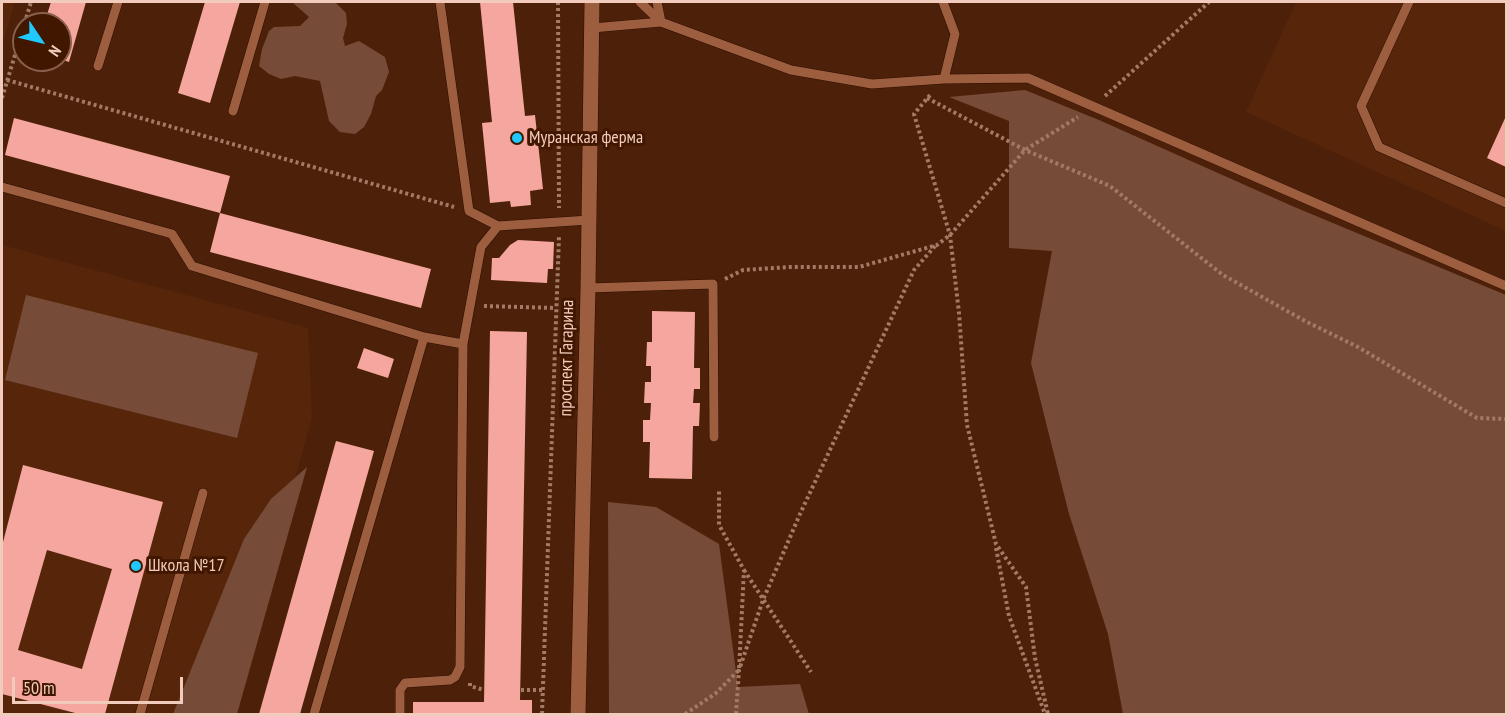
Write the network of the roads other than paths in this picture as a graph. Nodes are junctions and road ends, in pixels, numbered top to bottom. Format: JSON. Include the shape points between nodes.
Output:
{"nodes":[{"id":1,"x":118,"y":2,"type":"edge"},
{"id":2,"x":265,"y":2,"type":"edge"},
{"id":3,"x":440,"y":2,"type":"edge"},
{"id":4,"x":592,"y":2,"type":"edge"},
{"id":5,"x":640,"y":2,"type":"edge"},
{"id":6,"x":657,"y":2,"type":"edge"},
{"id":7,"x":943,"y":2,"type":"edge"},
{"id":8,"x":1409,"y":2,"type":"edge"},
{"id":9,"x":661,"y":22,"type":"junction"},
{"id":10,"x":592,"y":27,"type":"junction"},
{"id":11,"x":98,"y":66,"type":"dead end"},
{"id":12,"x":944,"y":79,"type":"junction"},
{"id":13,"x":233,"y":111,"type":"dead end"},
{"id":14,"x":2,"y":187,"type":"edge"},
{"id":15,"x":1506,"y":203,"type":"edge"},
{"id":16,"x":589,"y":220,"type":"junction"},
{"id":17,"x":498,"y":226,"type":"junction"},
{"id":18,"x":1506,"y":286,"type":"edge"},
{"id":19,"x":588,"y":288,"type":"junction"},
{"id":20,"x":424,"y":336,"type":"junction"},
{"id":21,"x":463,"y":344,"type":"junction"},
{"id":22,"x":714,"y":437,"type":"dead end"},
{"id":23,"x":203,"y":493,"type":"dead end"},
{"id":24,"x":140,"y":714,"type":"edge"},
{"id":25,"x":314,"y":714,"type":"edge"},
{"id":26,"x":400,"y":714,"type":"edge"},
{"id":27,"x":578,"y":714,"type":"edge"}],
"edges":[{"from":1,"to":11,"type":"lane"},
{"from":2,"to":13,"type":"lane"},
{"from":3,"to":17,"type":"lane","via":[[469,211]]},
{"from":4,"to":10,"type":"street","name":"проспект Гагарина"},
{"from":5,"to":9,"type":"lane"},
{"from":6,"to":9,"type":"lane"},
{"from":7,"to":12,"type":"lane","via":[[955,34]]},
{"from":8,"to":15,"type":"lane","via":[[1361,106],[1380,147]]},
{"from":9,"to":10,"type":"lane"},
{"from":9,"to":12,"type":"lane","via":[[791,70],[872,84]]},
{"from":10,"to":16,"type":"street","name":"проспект Гагарина"},
{"from":12,"to":18,"type":"lane","via":[[1028,78]]},
{"from":14,"to":20,"type":"lane","via":[[172,234],[192,266]]},
{"from":16,"to":17,"type":"lane"},
{"from":16,"to":19,"type":"street","name":"проспект Гагарина"},
{"from":17,"to":21,"type":"lane","via":[[481,247]]},
{"from":19,"to":22,"type":"lane","via":[[713,284]]},
{"from":19,"to":27,"type":"street","name":"проспект Гагарина"},
{"from":20,"to":21,"type":"lane"},
{"from":20,"to":25,"type":"lane"},
{"from":21,"to":26,"type":"lane","via":[[460,667],[450,680],[405,683],[400,690]]},
{"from":23,"to":24,"type":"lane"}]}
